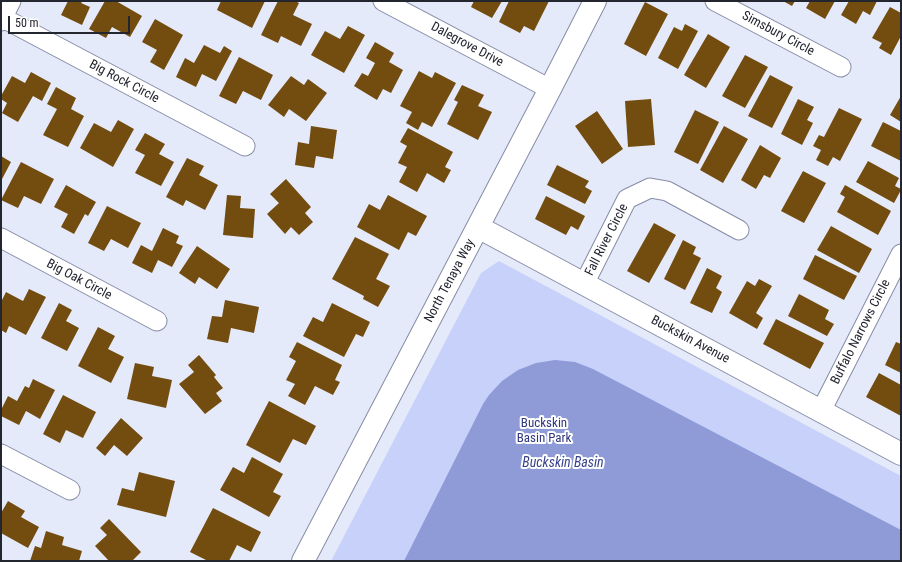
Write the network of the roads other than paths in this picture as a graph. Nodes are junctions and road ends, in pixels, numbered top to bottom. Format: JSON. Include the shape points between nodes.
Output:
{"nodes":[{"id":1,"x":383,"y":1,"type":"edge"},
{"id":2,"x":595,"y":1,"type":"edge"},
{"id":3,"x":715,"y":1,"type":"edge"},
{"id":4,"x":5,"y":13,"type":"edge"},
{"id":5,"x":841,"y":68,"type":"dead end"},
{"id":6,"x":550,"y":89,"type":"junction"},
{"id":7,"x":245,"y":146,"type":"dead end"},
{"id":8,"x":478,"y":227,"type":"junction"},
{"id":9,"x":739,"y":230,"type":"dead end"},
{"id":10,"x":1,"y":238,"type":"edge"},
{"id":11,"x":901,"y":254,"type":"edge"},
{"id":12,"x":584,"y":284,"type":"junction"},
{"id":13,"x":157,"y":321,"type":"dead end"},
{"id":14,"x":821,"y":411,"type":"junction"},
{"id":15,"x":1,"y":454,"type":"edge"},
{"id":16,"x":901,"y":454,"type":"edge"},
{"id":17,"x":70,"y":490,"type":"dead end"},
{"id":18,"x":303,"y":561,"type":"edge"}],
"edges":[{"from":1,"to":6,"type":"street","name":"Dalegrove Drive"},
{"from":2,"to":6,"type":"main road","name":"North Tenaya Way"},
{"from":3,"to":5,"type":"street","name":"Simsbury Circle"},
{"from":4,"to":7,"type":"street","name":"Big Rock Circle"},
{"from":6,"to":8,"type":"main road","name":"North Tenaya Way"},
{"from":8,"to":12,"type":"main road","name":"Buckskin Avenue"},
{"from":8,"to":18,"type":"main road","name":"North Tenaya Way"},
{"from":9,"to":12,"type":"street","name":"Fall River Circle","via":[[667,191],[650,188],[627,199]]},
{"from":10,"to":13,"type":"street","name":"Big Oak Circle"},
{"from":11,"to":14,"type":"street","name":"Buffalo Narrows Circle"},
{"from":12,"to":14,"type":"main road","name":"Buckskin Avenue"},
{"from":14,"to":16,"type":"main road","name":"Buckskin Avenue"},
{"from":15,"to":17,"type":"street"}]}
